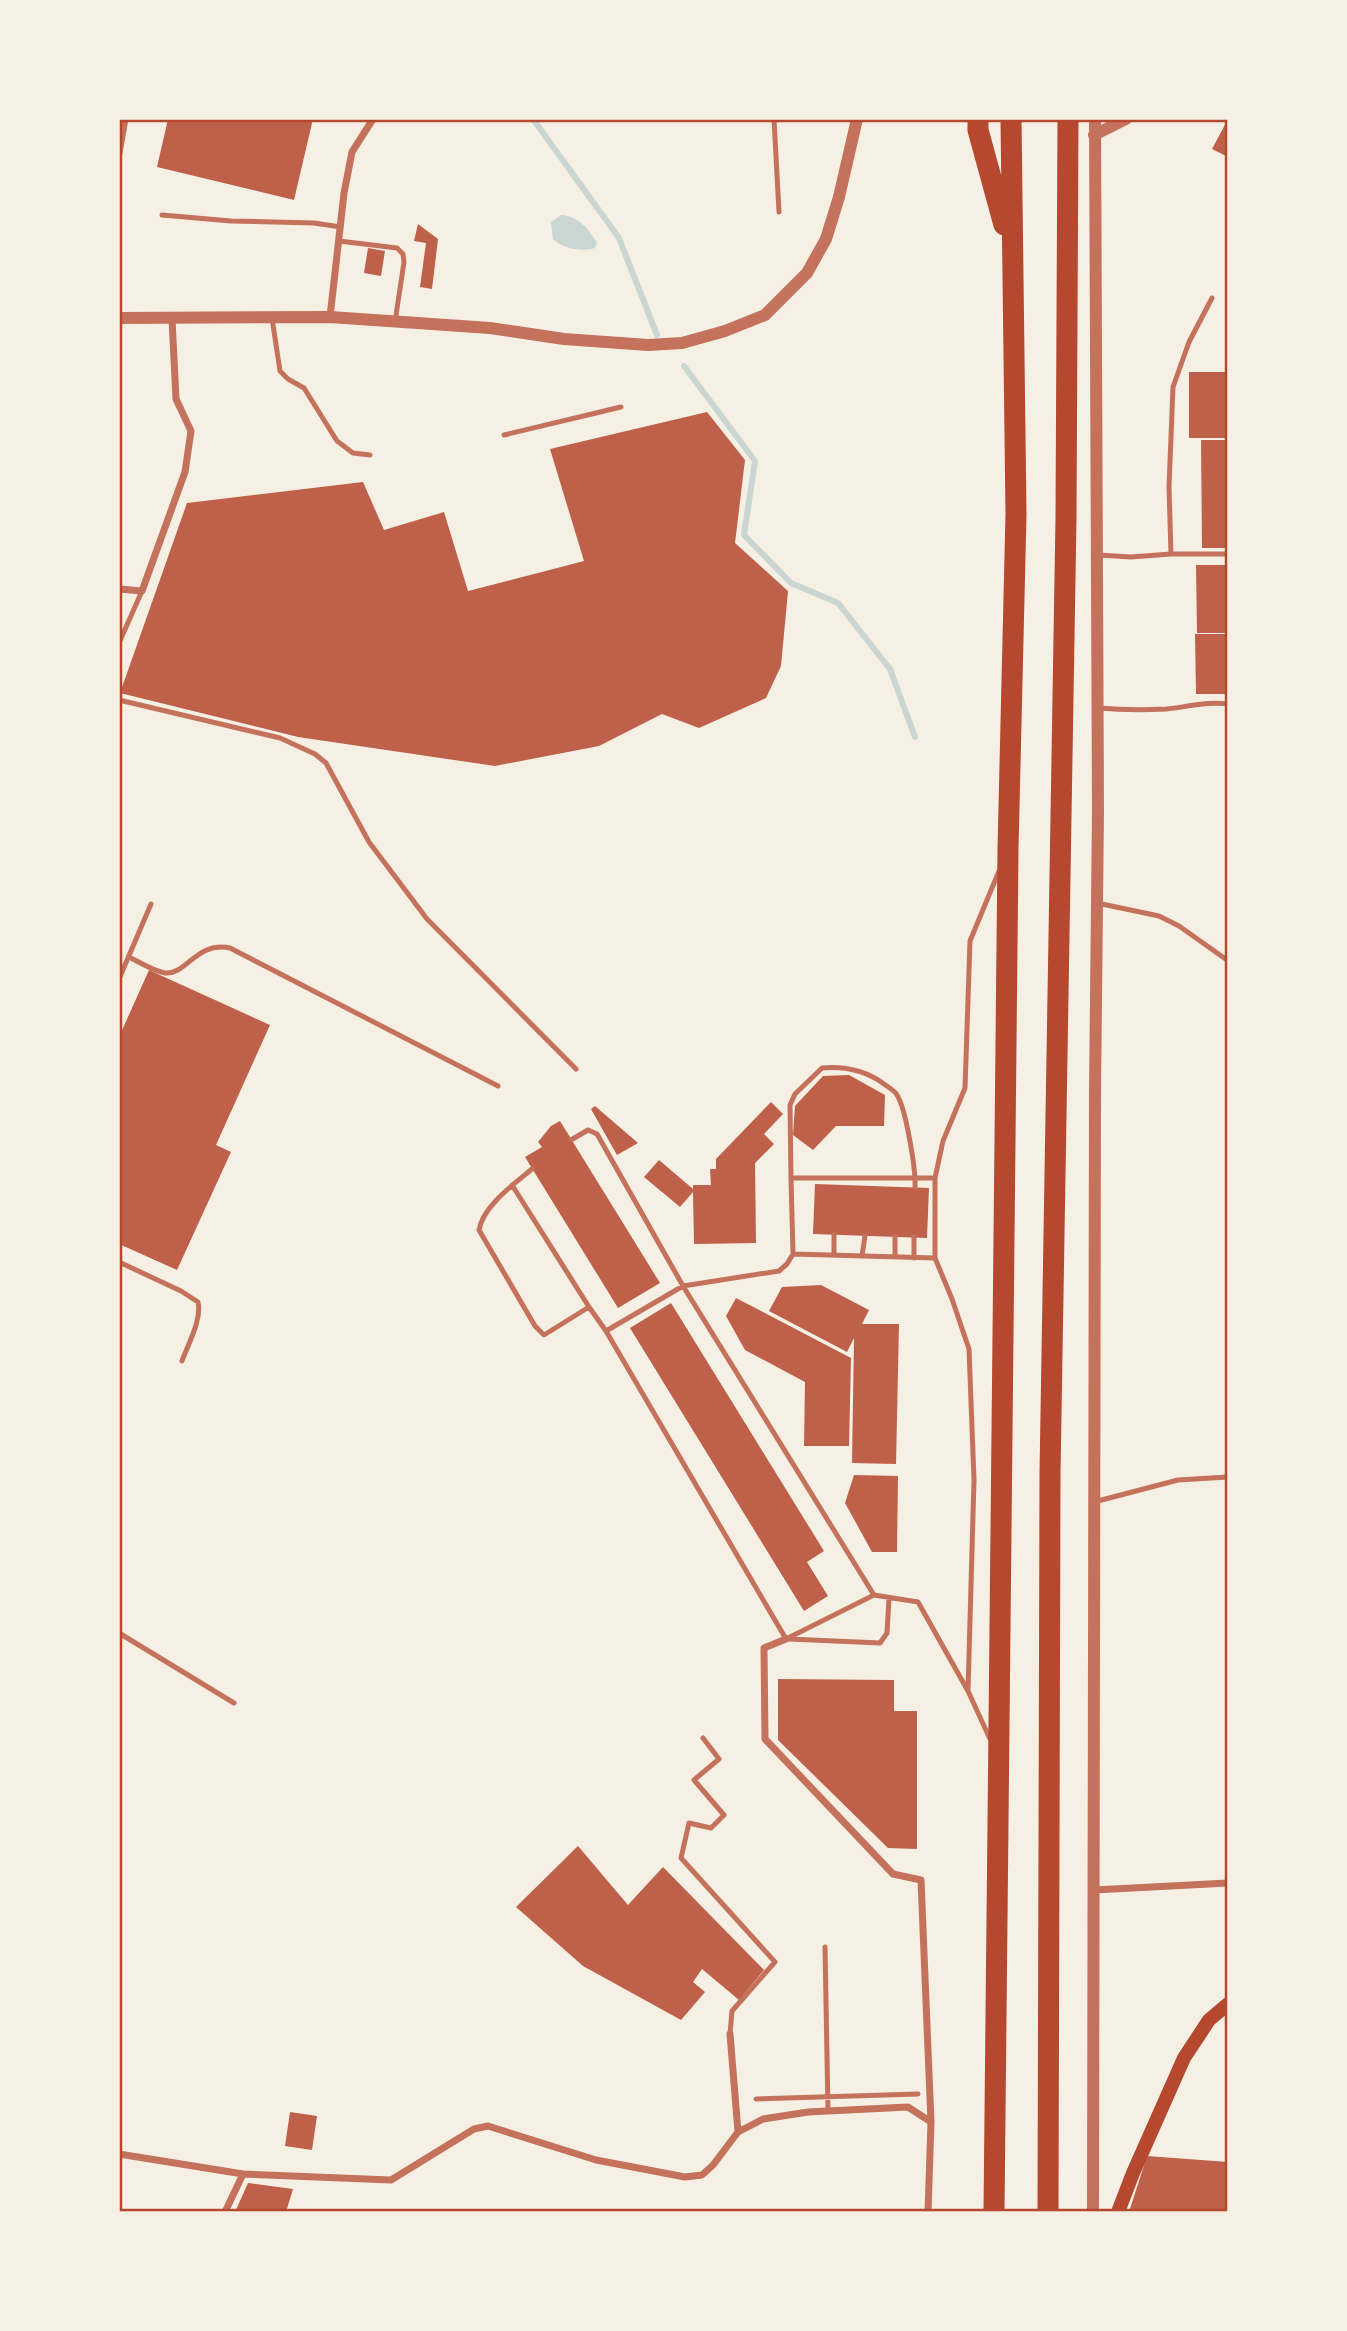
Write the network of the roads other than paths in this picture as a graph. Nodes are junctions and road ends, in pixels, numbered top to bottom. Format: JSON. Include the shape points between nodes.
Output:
{"nodes":[{"id":1,"x":125,"y":119,"type":"edge"},
{"id":2,"x":373,"y":119,"type":"edge"},
{"id":3,"x":774,"y":119,"type":"edge"},
{"id":4,"x":857,"y":119,"type":"edge"},
{"id":5,"x":978,"y":119,"type":"edge"},
{"id":6,"x":1011,"y":119,"type":"edge"},
{"id":7,"x":1068,"y":119,"type":"edge"},
{"id":8,"x":1095,"y":119,"type":"edge"},
{"id":9,"x":1126,"y":119,"type":"edge"},
{"id":10,"x":1094,"y":135,"type":"junction"},
{"id":11,"x":119,"y":153,"type":"edge"},
{"id":12,"x":779,"y":212,"type":"dead end"},
{"id":13,"x":162,"y":215,"type":"dead end"},
{"id":14,"x":341,"y":227,"type":"junction"},
{"id":15,"x":339,"y":241,"type":"junction"},
{"id":16,"x":1013,"y":256,"type":"junction"},
{"id":17,"x":1212,"y":298,"type":"dead end"},
{"id":18,"x":120,"y":314,"type":"edge"},
{"id":19,"x":330,"y":317,"type":"junction"},
{"id":20,"x":272,"y":318,"type":"junction"},
{"id":21,"x":172,"y":319,"type":"junction"},
{"id":22,"x":396,"y":321,"type":"junction"},
{"id":23,"x":621,"y":407,"type":"dead end"},
{"id":24,"x":504,"y":435,"type":"dead end"},
{"id":25,"x":370,"y":455,"type":"dead end"},
{"id":26,"x":1171,"y":554,"type":"junction"},
{"id":27,"x":1228,"y":554,"type":"edge"},
{"id":28,"x":1096,"y":555,"type":"junction"},
{"id":29,"x":119,"y":589,"type":"edge"},
{"id":30,"x":142,"y":592,"type":"junction"},
{"id":31,"x":119,"y":643,"type":"edge"},
{"id":32,"x":119,"y":700,"type":"edge"},
{"id":33,"x":1228,"y":704,"type":"edge"},
{"id":34,"x":1097,"y":708,"type":"junction"},
{"id":35,"x":1008,"y":849,"type":"junction"},
{"id":36,"x":1097,"y":903,"type":"junction"},
{"id":37,"x":151,"y":904,"type":"dead end"},
{"id":38,"x":129,"y":957,"type":"junction"},
{"id":39,"x":1227,"y":960,"type":"edge"},
{"id":40,"x":119,"y":979,"type":"edge"},
{"id":41,"x":576,"y":1069,"type":"dead end"},
{"id":42,"x":498,"y":1086,"type":"dead end"},
{"id":43,"x":571,"y":1140,"type":"dead end"},
{"id":44,"x":532,"y":1169,"type":"dead end"},
{"id":45,"x":791,"y":1178,"type":"junction"},
{"id":46,"x":894,"y":1178,"type":"junction"},
{"id":47,"x":916,"y":1178,"type":"junction"},
{"id":48,"x":935,"y":1178,"type":"junction"},
{"id":49,"x":512,"y":1185,"type":"junction"},
{"id":50,"x":894,"y":1187,"type":"dead end"},
{"id":51,"x":915,"y":1187,"type":"dead end"},
{"id":52,"x":834,"y":1234,"type":"dead end"},
{"id":53,"x":864,"y":1236,"type":"dead end"},
{"id":54,"x":895,"y":1236,"type":"dead end"},
{"id":55,"x":914,"y":1237,"type":"dead end"},
{"id":56,"x":793,"y":1254,"type":"junction"},
{"id":57,"x":834,"y":1255,"type":"junction"},
{"id":58,"x":862,"y":1256,"type":"junction"},
{"id":59,"x":895,"y":1257,"type":"junction"},
{"id":60,"x":914,"y":1258,"type":"junction"},
{"id":61,"x":935,"y":1258,"type":"junction"},
{"id":62,"x":119,"y":1262,"type":"edge"},
{"id":63,"x":683,"y":1286,"type":"junction"},
{"id":64,"x":589,"y":1307,"type":"junction"},
{"id":65,"x":606,"y":1331,"type":"junction"},
{"id":66,"x":182,"y":1361,"type":"dead end"},
{"id":67,"x":1228,"y":1477,"type":"edge"},
{"id":68,"x":1094,"y":1503,"type":"junction"},
{"id":69,"x":874,"y":1595,"type":"junction"},
{"id":70,"x":889,"y":1598,"type":"junction"},
{"id":71,"x":119,"y":1633,"type":"edge"},
{"id":72,"x":786,"y":1639,"type":"junction"},
{"id":73,"x":968,"y":1691,"type":"junction"},
{"id":74,"x":234,"y":1703,"type":"dead end"},
{"id":75,"x":703,"y":1738,"type":"dead end"},
{"id":76,"x":999,"y":1758,"type":"junction"},
{"id":77,"x":1228,"y":1883,"type":"edge"},
{"id":78,"x":1094,"y":1890,"type":"junction"},
{"id":79,"x":825,"y":1947,"type":"dead end"},
{"id":80,"x":1228,"y":2004,"type":"edge"},
{"id":81,"x":730,"y":2034,"type":"joint"},
{"id":82,"x":918,"y":2094,"type":"dead end"},
{"id":83,"x":828,"y":2095,"type":"junction"},
{"id":84,"x":755,"y":2099,"type":"dead end"},
{"id":85,"x":828,"y":2111,"type":"junction"},
{"id":86,"x":931,"y":2122,"type":"junction"},
{"id":87,"x":738,"y":2132,"type":"junction"},
{"id":88,"x":119,"y":2154,"type":"edge"},
{"id":89,"x":243,"y":2174,"type":"junction"},
{"id":90,"x":225,"y":2212,"type":"edge"},
{"id":91,"x":928,"y":2212,"type":"edge"},
{"id":92,"x":994,"y":2212,"type":"edge"},
{"id":93,"x":1048,"y":2212,"type":"edge"},
{"id":94,"x":1093,"y":2212,"type":"edge"},
{"id":95,"x":1118,"y":2212,"type":"edge"}],
"edges":[{"from":1,"to":11,"type":"street"},
{"from":2,"to":14,"type":"street","via":[[352,152]]},
{"from":3,"to":12,"type":"lane"},
{"from":4,"to":22,"type":"street","via":[[826,239],[807,273],[765,315],[682,343],[648,345]]},
{"from":5,"to":16,"type":"highway"},
{"from":6,"to":16,"type":"highway"},
{"from":7,"to":93,"type":"highway","via":[[1050,1474]]},
{"from":8,"to":10,"type":"street"},
{"from":9,"to":10,"type":"street"},
{"from":10,"to":28,"type":"street"},
{"from":13,"to":14,"type":"lane"},
{"from":14,"to":15,"type":"street"},
{"from":15,"to":19,"type":"street"},
{"from":15,"to":22,"type":"lane","via":[[397,248],[403,254]]},
{"from":16,"to":35,"type":"highway","via":[[1016,514]]},
{"from":17,"to":26,"type":"lane","via":[[1173,387]]},
{"from":18,"to":21,"type":"street"},
{"from":19,"to":20,"type":"street"},
{"from":19,"to":22,"type":"street"},
{"from":20,"to":21,"type":"street"},
{"from":20,"to":25,"type":"lane","via":[[280,371],[304,388],[337,441],[353,453]]},
{"from":21,"to":30,"type":"street","via":[[176,399],[191,431],[185,472]]},
{"from":23,"to":24,"type":"lane"},
{"from":26,"to":27,"type":"lane"},
{"from":26,"to":28,"type":"lane"},
{"from":28,"to":34,"type":"street"},
{"from":29,"to":30,"type":"street"},
{"from":30,"to":31,"type":"lane"},
{"from":32,"to":41,"type":"lane","via":[[280,738],[315,754],[326,763],[369,842],[427,919]]},
{"from":33,"to":34,"type":"lane"},
{"from":34,"to":36,"type":"street"},
{"from":35,"to":48,"type":"lane","via":[[970,941],[965,1088],[943,1141]]},
{"from":35,"to":76,"type":"highway"},
{"from":36,"to":39,"type":"lane","via":[[1159,916]]},
{"from":36,"to":68,"type":"street"},
{"from":37,"to":38,"type":"lane"},
{"from":38,"to":40,"type":"lane"},
{"from":38,"to":42,"type":"lane","via":[[169,973],[207,948],[230,948]]},
{"from":43,"to":63,"type":"lane","via":[[588,1130],[597,1134]]},
{"from":44,"to":49,"type":"lane"},
{"from":45,"to":46,"type":"lane","via":[[868,1182]]},
{"from":45,"to":47,"type":"lane","via":[[789,1105],[794,1094],[822,1068],[838,1067],[876,1077],[897,1094]]},
{"from":45,"to":56,"type":"lane"},
{"from":46,"to":47,"type":"lane"},
{"from":46,"to":50,"type":"lane"},
{"from":47,"to":48,"type":"lane"},
{"from":47,"to":51,"type":"lane"},
{"from":48,"to":61,"type":"lane"},
{"from":49,"to":64,"type":"lane"},
{"from":49,"to":64,"type":"lane","via":[[478,1229],[535,1325],[544,1335]]},
{"from":52,"to":57,"type":"lane"},
{"from":53,"to":58,"type":"lane"},
{"from":54,"to":59,"type":"lane"},
{"from":55,"to":60,"type":"lane"},
{"from":56,"to":57,"type":"lane"},
{"from":56,"to":63,"type":"lane","via":[[779,1271]]},
{"from":57,"to":58,"type":"lane"},
{"from":58,"to":59,"type":"lane"},
{"from":59,"to":60,"type":"lane"},
{"from":60,"to":61,"type":"lane"},
{"from":61,"to":73,"type":"lane","via":[[969,1349],[974,1480]]},
{"from":62,"to":66,"type":"lane","via":[[198,1302],[198,1318]]},
{"from":63,"to":65,"type":"lane"},
{"from":63,"to":69,"type":"lane"},
{"from":64,"to":65,"type":"lane"},
{"from":65,"to":72,"type":"lane"},
{"from":67,"to":68,"type":"lane","via":[[1178,1480]]},
{"from":68,"to":78,"type":"street"},
{"from":69,"to":70,"type":"lane"},
{"from":69,"to":72,"type":"lane"},
{"from":70,"to":72,"type":"lane","via":[[887,1633],[880,1643]]},
{"from":70,"to":73,"type":"lane","via":[[918,1602]]},
{"from":71,"to":74,"type":"lane"},
{"from":72,"to":86,"type":"street","via":[[764,1648],[765,1738],[893,1874],[922,1880]]},
{"from":73,"to":76,"type":"lane"},
{"from":75,"to":81,"type":"lane","via":[[719,1759],[694,1780],[724,1815],[711,1828],[689,1823],[681,1858],[775,1962],[732,2011]]},
{"from":76,"to":92,"type":"highway"},
{"from":77,"to":78,"type":"street"},
{"from":78,"to":94,"type":"street"},
{"from":79,"to":83,"type":"lane"},
{"from":80,"to":95,"type":"main road","via":[[1209,2020],[1184,2058]]},
{"from":81,"to":87,"type":"street"},
{"from":82,"to":83,"type":"lane"},
{"from":83,"to":84,"type":"lane"},
{"from":83,"to":85,"type":"lane"},
{"from":85,"to":86,"type":"street","via":[[908,2107]]},
{"from":85,"to":87,"type":"street","via":[[763,2119]]},
{"from":86,"to":91,"type":"street"},
{"from":87,"to":89,"type":"street","via":[[702,2175],[685,2177],[596,2160],[488,2126],[474,2129],[391,2180]]},
{"from":88,"to":89,"type":"street"},
{"from":89,"to":90,"type":"street"}]}
